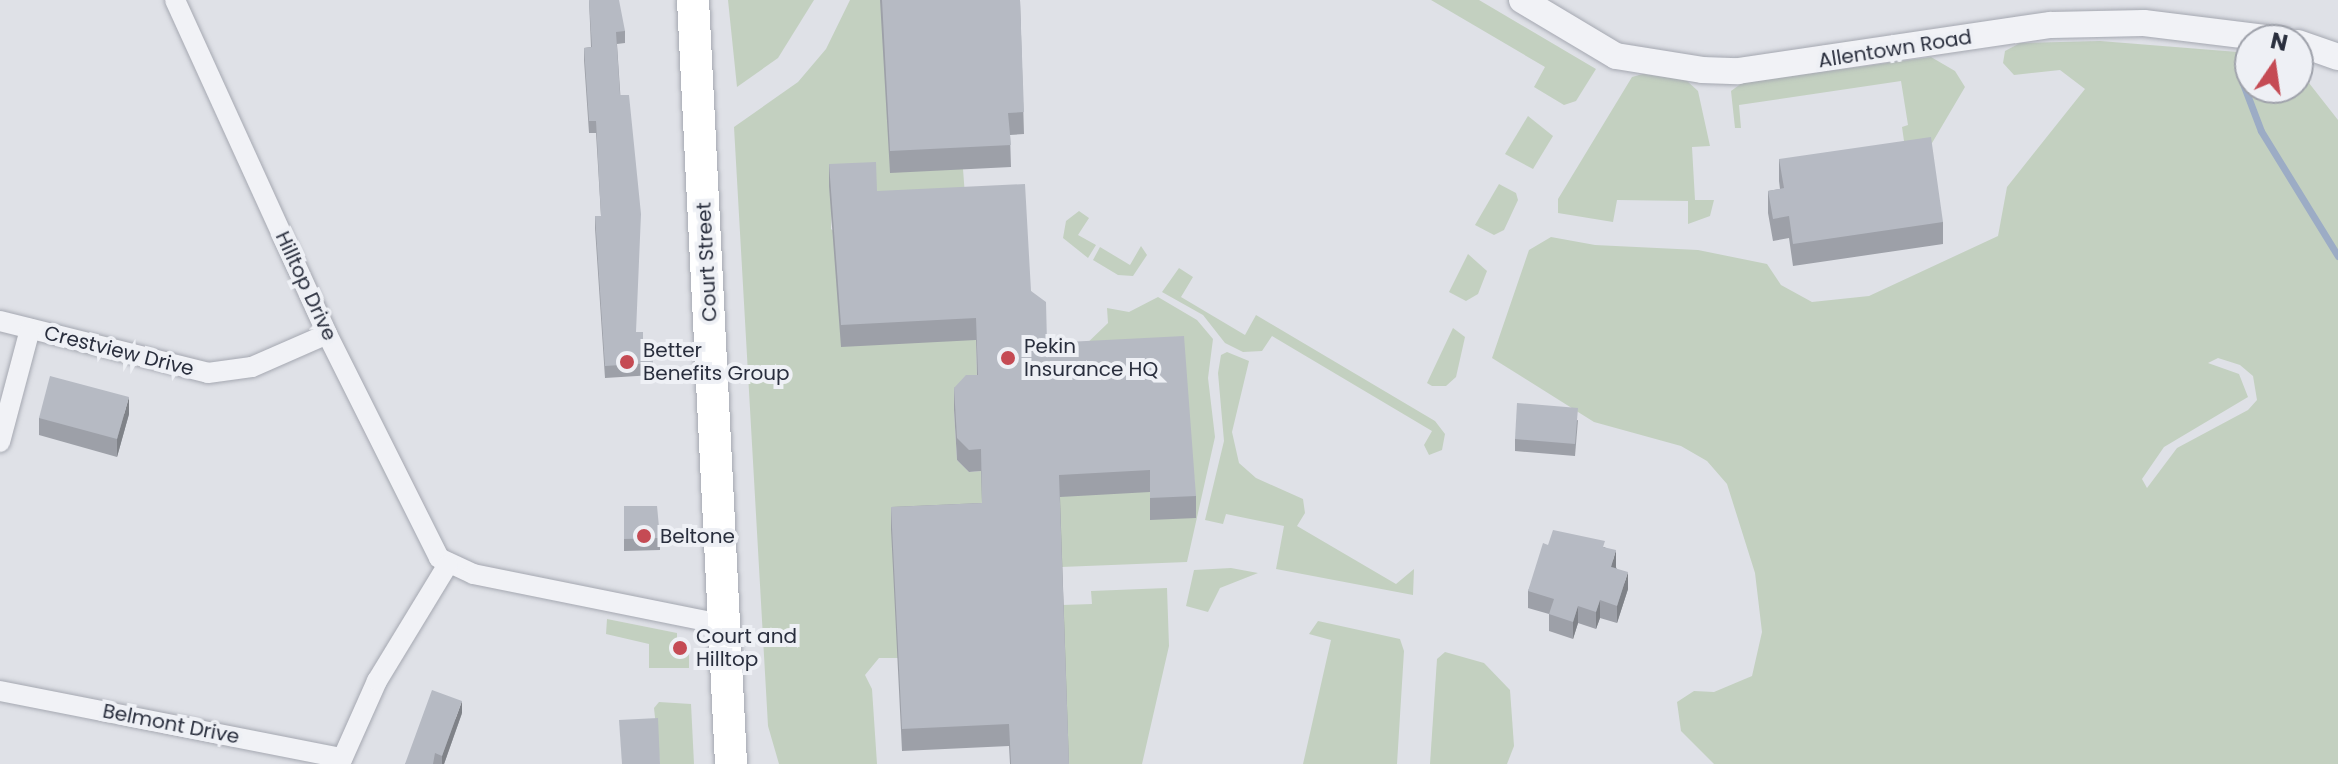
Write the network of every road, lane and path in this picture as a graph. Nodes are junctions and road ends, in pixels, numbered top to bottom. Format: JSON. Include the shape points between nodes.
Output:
{"nodes":[{"id":1,"x":175,"y":0,"type":"edge"},
{"id":2,"x":693,"y":0,"type":"edge"},
{"id":3,"x":1522,"y":0,"type":"edge"},
{"id":4,"x":2234,"y":34,"type":"edge"},
{"id":5,"x":2314,"y":49,"type":"edge"},
{"id":6,"x":2338,"y":57,"type":"edge"},
{"id":7,"x":0,"y":321,"type":"edge"},
{"id":8,"x":30,"y":329,"type":"junction"},
{"id":9,"x":327,"y":334,"type":"junction"},
{"id":10,"x":0,"y":442,"type":"edge"},
{"id":11,"x":447,"y":566,"type":"junction"},
{"id":12,"x":725,"y":625,"type":"junction"},
{"id":13,"x":0,"y":691,"type":"edge"},
{"id":14,"x":341,"y":761,"type":"edge"},
{"id":15,"x":731,"y":764,"type":"edge"}],
"edges":[{"from":1,"to":9,"type":"street","name":"Hilltop Drive"},
{"from":2,"to":12,"type":"main road","name":"Court Street"},
{"from":3,"to":4,"type":"street","name":"Allentown Road","via":[[1616,56],[1702,70],[1738,71],[2051,25],[2144,23]]},
{"from":5,"to":6,"type":"street"},
{"from":7,"to":8,"type":"street","name":"Crestview Drive"},
{"from":8,"to":9,"type":"street","name":"Crestview Drive","via":[[208,373],[252,367]]},
{"from":8,"to":10,"type":"street"},
{"from":9,"to":11,"type":"street","name":"Hilltop Drive","via":[[430,546]]},
{"from":11,"to":12,"type":"street"},
{"from":11,"to":14,"type":"street","via":[[377,681]]},
{"from":12,"to":15,"type":"main road","name":"Court Street"},
{"from":13,"to":14,"type":"street","name":"Belmont Drive"}]}
